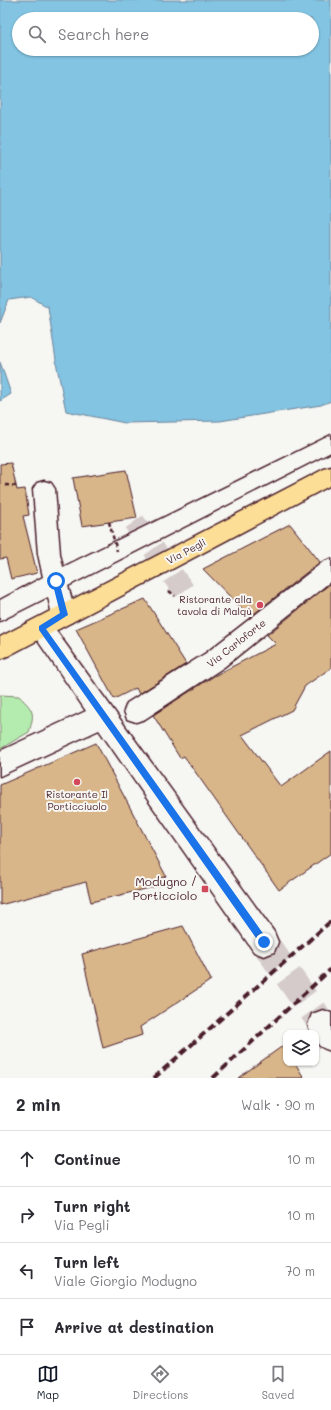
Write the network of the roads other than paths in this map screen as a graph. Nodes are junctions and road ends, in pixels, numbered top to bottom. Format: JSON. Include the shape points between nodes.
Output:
{"nodes":[{"id":1,"x":331,"y":443,"type":"edge"},
{"id":2,"x":331,"y":475,"type":"edge"},
{"id":3,"x":44,"y":489,"type":"dead end"},
{"id":4,"x":331,"y":568,"type":"edge"},
{"id":5,"x":56,"y":581,"type":"junction"},
{"id":6,"x":0,"y":611,"type":"edge"},
{"id":7,"x":64,"y":615,"type":"junction"},
{"id":8,"x":41,"y":628,"type":"junction"},
{"id":9,"x":0,"y":649,"type":"edge"},
{"id":10,"x":136,"y":711,"type":"dead end"},
{"id":11,"x":104,"y":715,"type":"junction"},
{"id":12,"x":0,"y":764,"type":"edge"},
{"id":13,"x":264,"y":942,"type":"tunnel mouth"}],
"edges":[{"from":1,"to":5,"type":"street","via":[[256,483]]},
{"from":2,"to":7,"type":"main road","name":"Via Pegli"},
{"from":3,"to":5,"type":"street","via":[[49,554]]},
{"from":4,"to":10,"type":"street","name":"Via Carloforte","via":[[215,660]]},
{"from":5,"to":6,"type":"street"},
{"from":5,"to":7,"type":"street"},
{"from":7,"to":8,"type":"main road","name":"Via Pegli"},
{"from":8,"to":9,"type":"main road","name":"Via Pegli"},
{"from":8,"to":11,"type":"street"},
{"from":11,"to":12,"type":"street"},
{"from":11,"to":13,"type":"street"}]}
